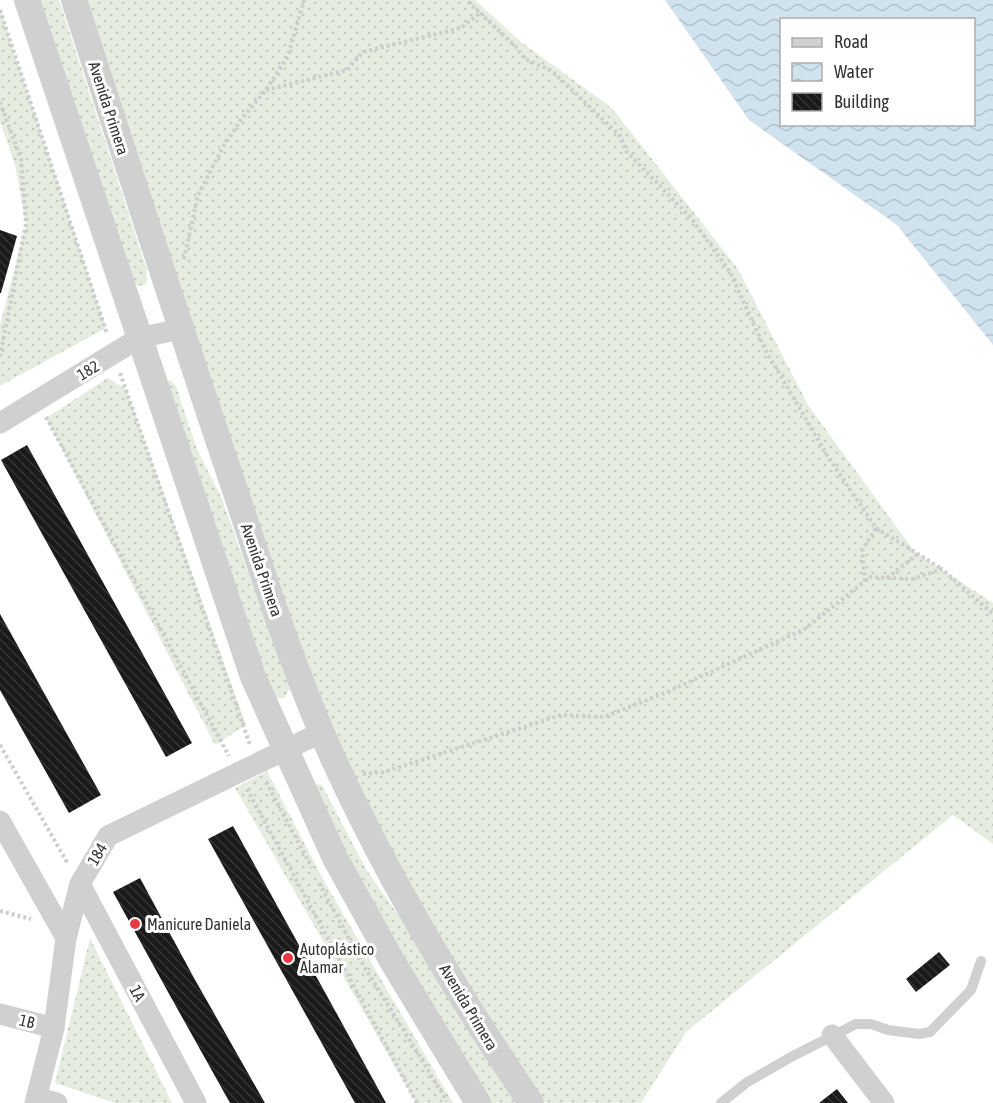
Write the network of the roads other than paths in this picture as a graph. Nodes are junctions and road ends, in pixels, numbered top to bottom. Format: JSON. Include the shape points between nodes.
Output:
{"nodes":[{"id":1,"x":27,"y":0,"type":"edge"},
{"id":2,"x":74,"y":0,"type":"edge"},
{"id":3,"x":180,"y":329,"type":"junction"},
{"id":4,"x":139,"y":338,"type":"junction"},
{"id":5,"x":0,"y":423,"type":"edge"},
{"id":6,"x":322,"y":732,"type":"junction"},
{"id":7,"x":284,"y":748,"type":"junction"},
{"id":8,"x":0,"y":821,"type":"edge"},
{"id":9,"x":80,"y":884,"type":"junction"},
{"id":10,"x":66,"y":938,"type":"junction"},
{"id":11,"x":981,"y":961,"type":"dead end"},
{"id":12,"x":0,"y":1014,"type":"edge"},
{"id":13,"x":54,"y":1028,"type":"junction"},
{"id":14,"x":832,"y":1035,"type":"junction"},
{"id":15,"x":36,"y":1100,"type":"edge"},
{"id":16,"x":57,"y":1103,"type":"edge"},
{"id":17,"x":196,"y":1103,"type":"edge"},
{"id":18,"x":478,"y":1103,"type":"edge"},
{"id":19,"x":531,"y":1103,"type":"edge"},
{"id":20,"x":721,"y":1103,"type":"edge"},
{"id":21,"x":884,"y":1103,"type":"edge"}],
"edges":[{"from":1,"to":4,"type":"street"},
{"from":2,"to":3,"type":"street","name":"Avenida Primera"},
{"from":3,"to":4,"type":"street","name":"182"},
{"from":3,"to":6,"type":"street","name":"Avenida Primera","via":[[295,666]]},
{"from":4,"to":5,"type":"street","name":"182"},
{"from":4,"to":7,"type":"street","via":[[253,677]]},
{"from":6,"to":7,"type":"street","name":"184"},
{"from":6,"to":19,"type":"street","name":"Avenida Primera","via":[[434,949]]},
{"from":7,"to":9,"type":"street","name":"184","via":[[108,836]]},
{"from":7,"to":18,"type":"street","via":[[335,858]]},
{"from":8,"to":10,"type":"street"},
{"from":9,"to":10,"type":"street","name":"184"},
{"from":9,"to":17,"type":"street","name":"1A"},
{"from":10,"to":13,"type":"street","name":"184"},
{"from":11,"to":14,"type":"lane","via":[[971,990],[930,1032],[919,1034],[856,1024]]},
{"from":12,"to":13,"type":"street","name":"1B"},
{"from":13,"to":15,"type":"street","name":"184"},
{"from":14,"to":20,"type":"lane","via":[[746,1083]]},
{"from":14,"to":21,"type":"street"},
{"from":15,"to":16,"type":"street"}]}
